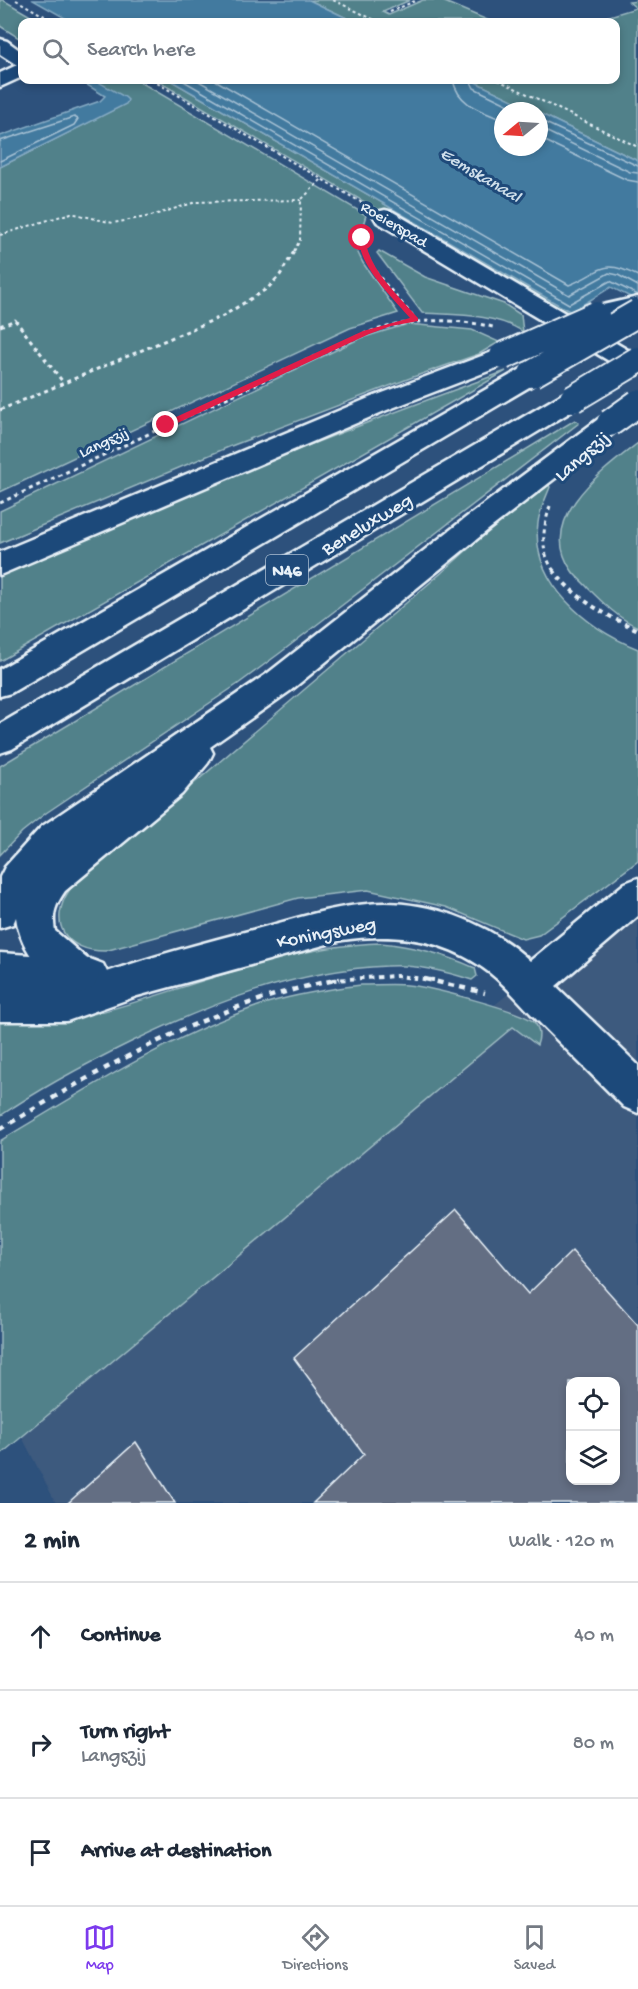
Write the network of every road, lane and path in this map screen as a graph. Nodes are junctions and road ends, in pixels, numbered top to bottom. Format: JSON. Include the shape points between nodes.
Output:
{"nodes":[{"id":1,"x":16,"y":0,"type":"edge"},
{"id":2,"x":333,"y":0,"type":"edge"},
{"id":3,"x":417,"y":0,"type":"edge"},
{"id":4,"x":390,"y":12,"type":"dead end"},
{"id":5,"x":48,"y":18,"type":"edge"},
{"id":6,"x":371,"y":18,"type":"edge"},
{"id":7,"x":0,"y":45,"type":"edge"},
{"id":8,"x":18,"y":58,"type":"edge"},
{"id":9,"x":18,"y":72,"type":"edge"},
{"id":10,"x":0,"y":81,"type":"edge"},
{"id":11,"x":159,"y":84,"type":"edge"},
{"id":12,"x":506,"y":84,"type":"edge"},
{"id":13,"x":638,"y":147,"type":"edge"},
{"id":14,"x":322,"y":180,"type":"junction"},
{"id":15,"x":301,"y":200,"type":"junction"},
{"id":16,"x":385,"y":217,"type":"junction"},
{"id":17,"x":0,"y":235,"type":"edge"},
{"id":18,"x":638,"y":304,"type":"edge"},
{"id":19,"x":638,"y":313,"type":"edge"},
{"id":20,"x":0,"y":326,"type":"edge"},
{"id":21,"x":638,"y":360,"type":"edge"},
{"id":22,"x":638,"y":367,"type":"edge"},
{"id":23,"x":63,"y":382,"type":"junction"},
{"id":24,"x":638,"y":403,"type":"edge"},
{"id":25,"x":0,"y":410,"type":"edge"},
{"id":26,"x":553,"y":500,"type":"dead end"},
{"id":27,"x":0,"y":503,"type":"edge"},
{"id":28,"x":0,"y":564,"type":"edge"},
{"id":29,"x":638,"y":630,"type":"edge"},
{"id":30,"x":0,"y":684,"type":"edge"},
{"id":31,"x":219,"y":723,"type":"junction"},
{"id":32,"x":0,"y":740,"type":"edge"},
{"id":33,"x":638,"y":894,"type":"edge"},
{"id":34,"x":0,"y":912,"type":"edge"},
{"id":35,"x":0,"y":970,"type":"edge"},
{"id":36,"x":80,"y":976,"type":"junction"},
{"id":37,"x":137,"y":979,"type":"junction"},
{"id":38,"x":530,"y":984,"type":"junction"},
{"id":39,"x":0,"y":1003,"type":"edge"},
{"id":40,"x":638,"y":1093,"type":"edge"},
{"id":41,"x":0,"y":1129,"type":"edge"}],
"edges":[{"from":1,"to":5,"type":"path"},
{"from":2,"to":6,"type":"path"},
{"from":3,"to":4,"type":"path"},
{"from":7,"to":8,"type":"main road"},
{"from":9,"to":10,"type":"main road"},
{"from":11,"to":14,"type":"path","name":"Roeierspad"},
{"from":12,"to":13,"type":"path"},
{"from":14,"to":15,"type":"path"},
{"from":14,"to":16,"type":"path","name":"Roeierspad"},
{"from":15,"to":17,"type":"path","via":[[196,202],[113,223],[71,213]]},
{"from":15,"to":23,"type":"path","via":[[300,240],[268,288],[223,316]]},
{"from":16,"to":22,"type":"main road","name":"Roeierspad"},
{"from":16,"to":27,"type":"path","name":"Langszij","via":[[365,231],[361,245],[375,272],[415,320],[366,333]]},
{"from":18,"to":28,"type":"main road","bridge":true,"via":[[603,312]]},
{"from":19,"to":30,"type":"main road","number":"N46","bridge":true},
{"from":20,"to":23,"type":"path","via":[[15,320]]},
{"from":21,"to":32,"type":"main road","name":"Beneluxweg","number":"N46","bridge":true},
{"from":23,"to":25,"type":"path"},
{"from":24,"to":31,"type":"main road","bridge":true,"via":[[478,523],[279,681]]},
{"from":26,"to":29,"type":"path","name":"Langszij","via":[[546,514],[542,543],[552,570],[587,604]]},
{"from":31,"to":34,"type":"main road","via":[[53,838],[18,878]]},
{"from":31,"to":36,"type":"main road","via":[[170,784],[43,890],[34,914],[37,935],[43,945]]},
{"from":33,"to":38,"type":"main road"},
{"from":35,"to":36,"type":"main road","name":"Koningsweg"},
{"from":36,"to":37,"type":"main road","name":"Koningsweg"},
{"from":37,"to":38,"type":"main road","name":"Koningsweg","via":[[342,924],[396,920],[449,931],[478,944]]},
{"from":37,"to":39,"type":"main road","name":"Koningsweg","via":[[67,1003]]},
{"from":38,"to":40,"type":"main road","name":"Koningsweg"},
{"from":38,"to":41,"type":"path","via":[[507,994],[491,995],[443,982],[397,976],[363,976],[309,984],[231,1009],[124,1056]]}]}
